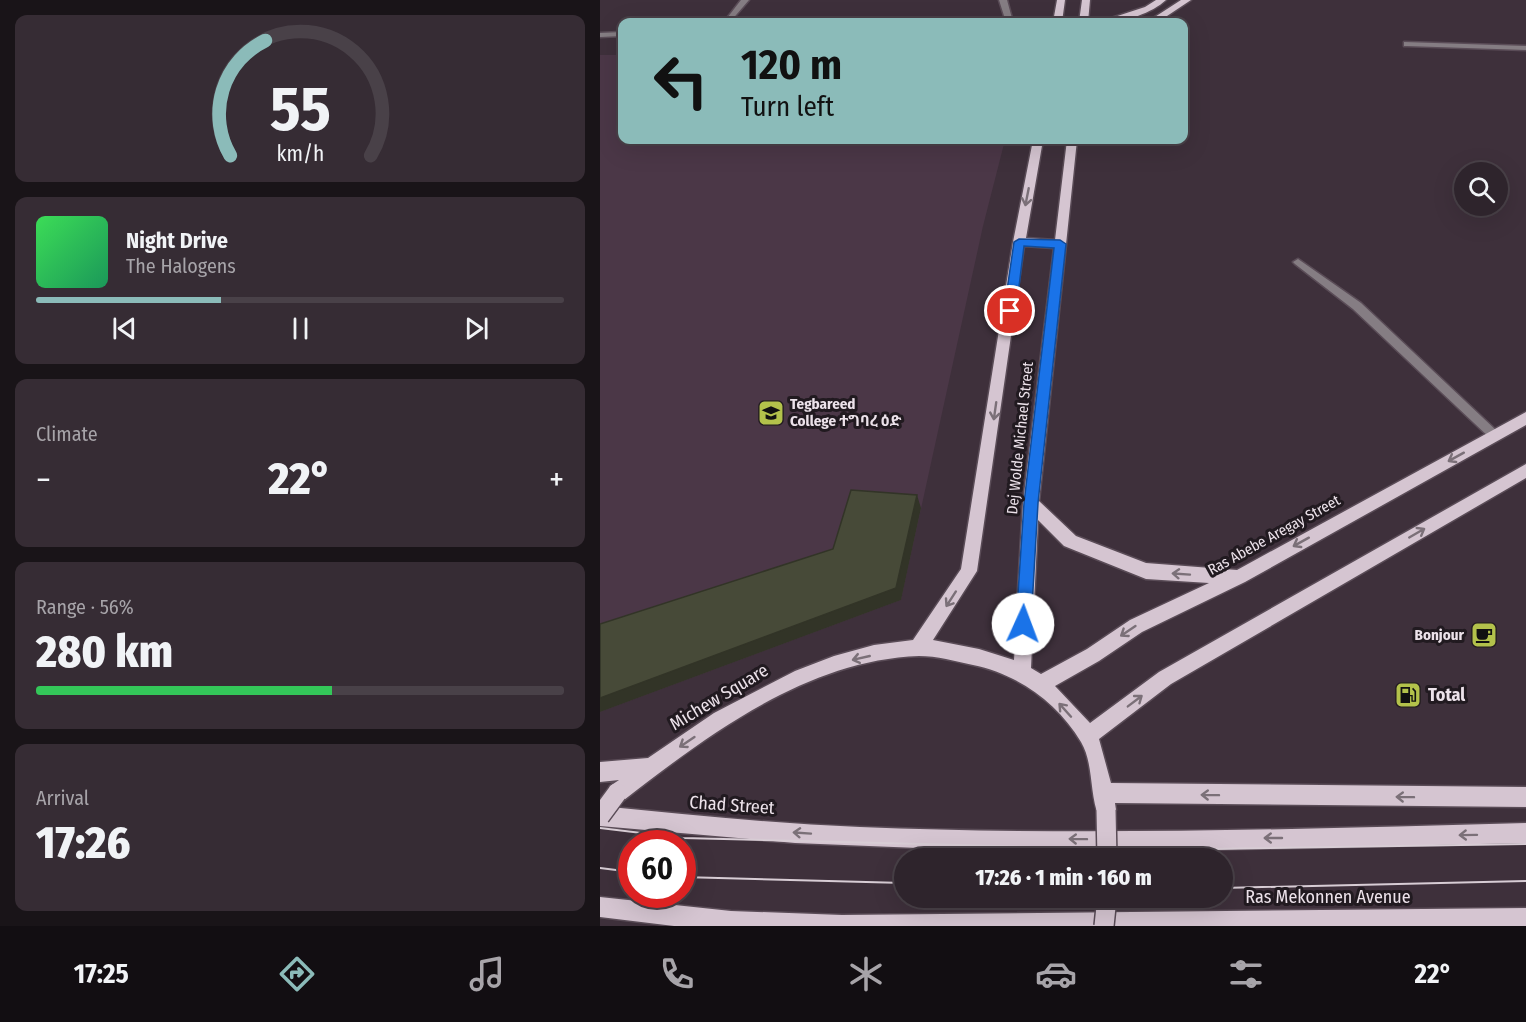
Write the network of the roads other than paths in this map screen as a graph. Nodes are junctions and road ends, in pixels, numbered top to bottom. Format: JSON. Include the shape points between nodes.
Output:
{"nodes":[{"id":1,"x":745,"y":0,"type":"edge"},
{"id":2,"x":1003,"y":0,"type":"edge"},
{"id":3,"x":1061,"y":0,"type":"edge"},
{"id":4,"x":1086,"y":0,"type":"edge"},
{"id":5,"x":1162,"y":0,"type":"edge"},
{"id":6,"x":1187,"y":0,"type":"edge"},
{"id":7,"x":729,"y":18,"type":"edge"},
{"id":8,"x":1009,"y":18,"type":"edge"},
{"id":9,"x":1059,"y":18,"type":"edge"},
{"id":10,"x":1084,"y":18,"type":"edge"},
{"id":11,"x":1118,"y":18,"type":"edge"},
{"id":12,"x":1158,"y":18,"type":"edge"},
{"id":13,"x":600,"y":34,"type":"edge"},
{"id":14,"x":618,"y":34,"type":"edge"},
{"id":15,"x":1407,"y":44,"type":"dead end"},
{"id":16,"x":1526,"y":48,"type":"edge"},
{"id":17,"x":1037,"y":144,"type":"edge"},
{"id":18,"x":1072,"y":144,"type":"edge"},
{"id":19,"x":1019,"y":242,"type":"junction"},
{"id":20,"x":1060,"y":244,"type":"junction"},
{"id":21,"x":1298,"y":262,"type":"dead end"},
{"id":22,"x":1526,"y":418,"type":"edge"},
{"id":23,"x":1495,"y":436,"type":"junction"},
{"id":24,"x":1526,"y":470,"type":"edge"},
{"id":25,"x":1031,"y":503,"type":"junction"},
{"id":26,"x":1239,"y":577,"type":"junction"},
{"id":27,"x":918,"y":648,"type":"junction"},
{"id":28,"x":1022,"y":670,"type":"junction"},
{"id":29,"x":1041,"y":684,"type":"junction"},
{"id":30,"x":1088,"y":736,"type":"junction"},
{"id":31,"x":650,"y":767,"type":"junction"},
{"id":32,"x":600,"y":772,"type":"edge"},
{"id":33,"x":1526,"y":797,"type":"edge"},
{"id":34,"x":1105,"y":802,"type":"junction"},
{"id":35,"x":600,"y":816,"type":"edge"},
{"id":36,"x":1526,"y":834,"type":"edge"},
{"id":37,"x":1107,"y":848,"type":"edge"},
{"id":38,"x":600,"y":906,"type":"edge"},
{"id":39,"x":1106,"y":908,"type":"edge"},
{"id":40,"x":1526,"y":919,"type":"edge"},
{"id":41,"x":842,"y":926,"type":"edge"},
{"id":42,"x":1104,"y":926,"type":"edge"}],
"edges":[{"from":1,"to":7,"type":"street"},
{"from":2,"to":8,"type":"street"},
{"from":3,"to":9,"type":"main road"},
{"from":4,"to":10,"type":"main road"},
{"from":5,"to":11,"type":"main road","via":[[1148,9]]},
{"from":6,"to":12,"type":"main road"},
{"from":13,"to":14,"type":"street"},
{"from":15,"to":16,"type":"street"},
{"from":17,"to":19,"type":"main road","name":"Dej Wolde Michael Street","one_way":true},
{"from":18,"to":20,"type":"main road","name":"Dej Wolde Michael Street"},
{"from":19,"to":20,"type":"main road"},
{"from":19,"to":27,"type":"main road","name":"Dej Wolde Michael Street","one_way":true,"via":[[969,571]]},
{"from":20,"to":25,"type":"main road","name":"Dej Wolde Michael Street"},
{"from":21,"to":23,"type":"street","via":[[1357,306]]},
{"from":22,"to":23,"type":"main road","name":"Ras Abebe Aregay Street"},
{"from":23,"to":26,"type":"main road","name":"Ras Abebe Aregay Street","one_way":true},
{"from":30,"to":24,"type":"main road","one_way":true,"via":[[1165,678]]},
{"from":26,"to":25,"type":"main road","one_way":true,"via":[[1146,572],[1070,541]]},
{"from":25,"to":28,"type":"main road","name":"Dej Wolde Michael Street"},
{"from":26,"to":29,"type":"main road","name":"Ras Abebe Aregay Street","one_way":true,"via":[[1136,626]]},
{"from":27,"to":28,"type":"main road","name":"Michew Square","via":[[983,658]]},
{"from":27,"to":31,"type":"main road","name":"Michew Square","one_way":true,"via":[[844,662],[773,688]]},
{"from":28,"to":29,"type":"main road","name":"Michew Square"},
{"from":30,"to":29,"type":"main road","name":"Michew Square","one_way":true},
{"from":30,"to":34,"type":"main road","name":"Michew Square"},
{"from":31,"to":32,"type":"main road"},
{"from":31,"to":35,"type":"main road","name":"Michew Square","bridge":true,"via":[[617,793]]},
{"from":33,"to":34,"type":"main road","one_way":true},
{"from":34,"to":37,"type":"main road","name":"Michew Square","bridge":true},
{"from":36,"to":35,"type":"main road","name":"Chad Street","one_way":true,"via":[[1096,839],[860,837]]},
{"from":38,"to":41,"type":"main road","via":[[731,922]]},
{"from":39,"to":42,"type":"main road","bridge":true},
{"from":40,"to":41,"type":"main road","name":"Ras Mekonnen Avenue"}]}
